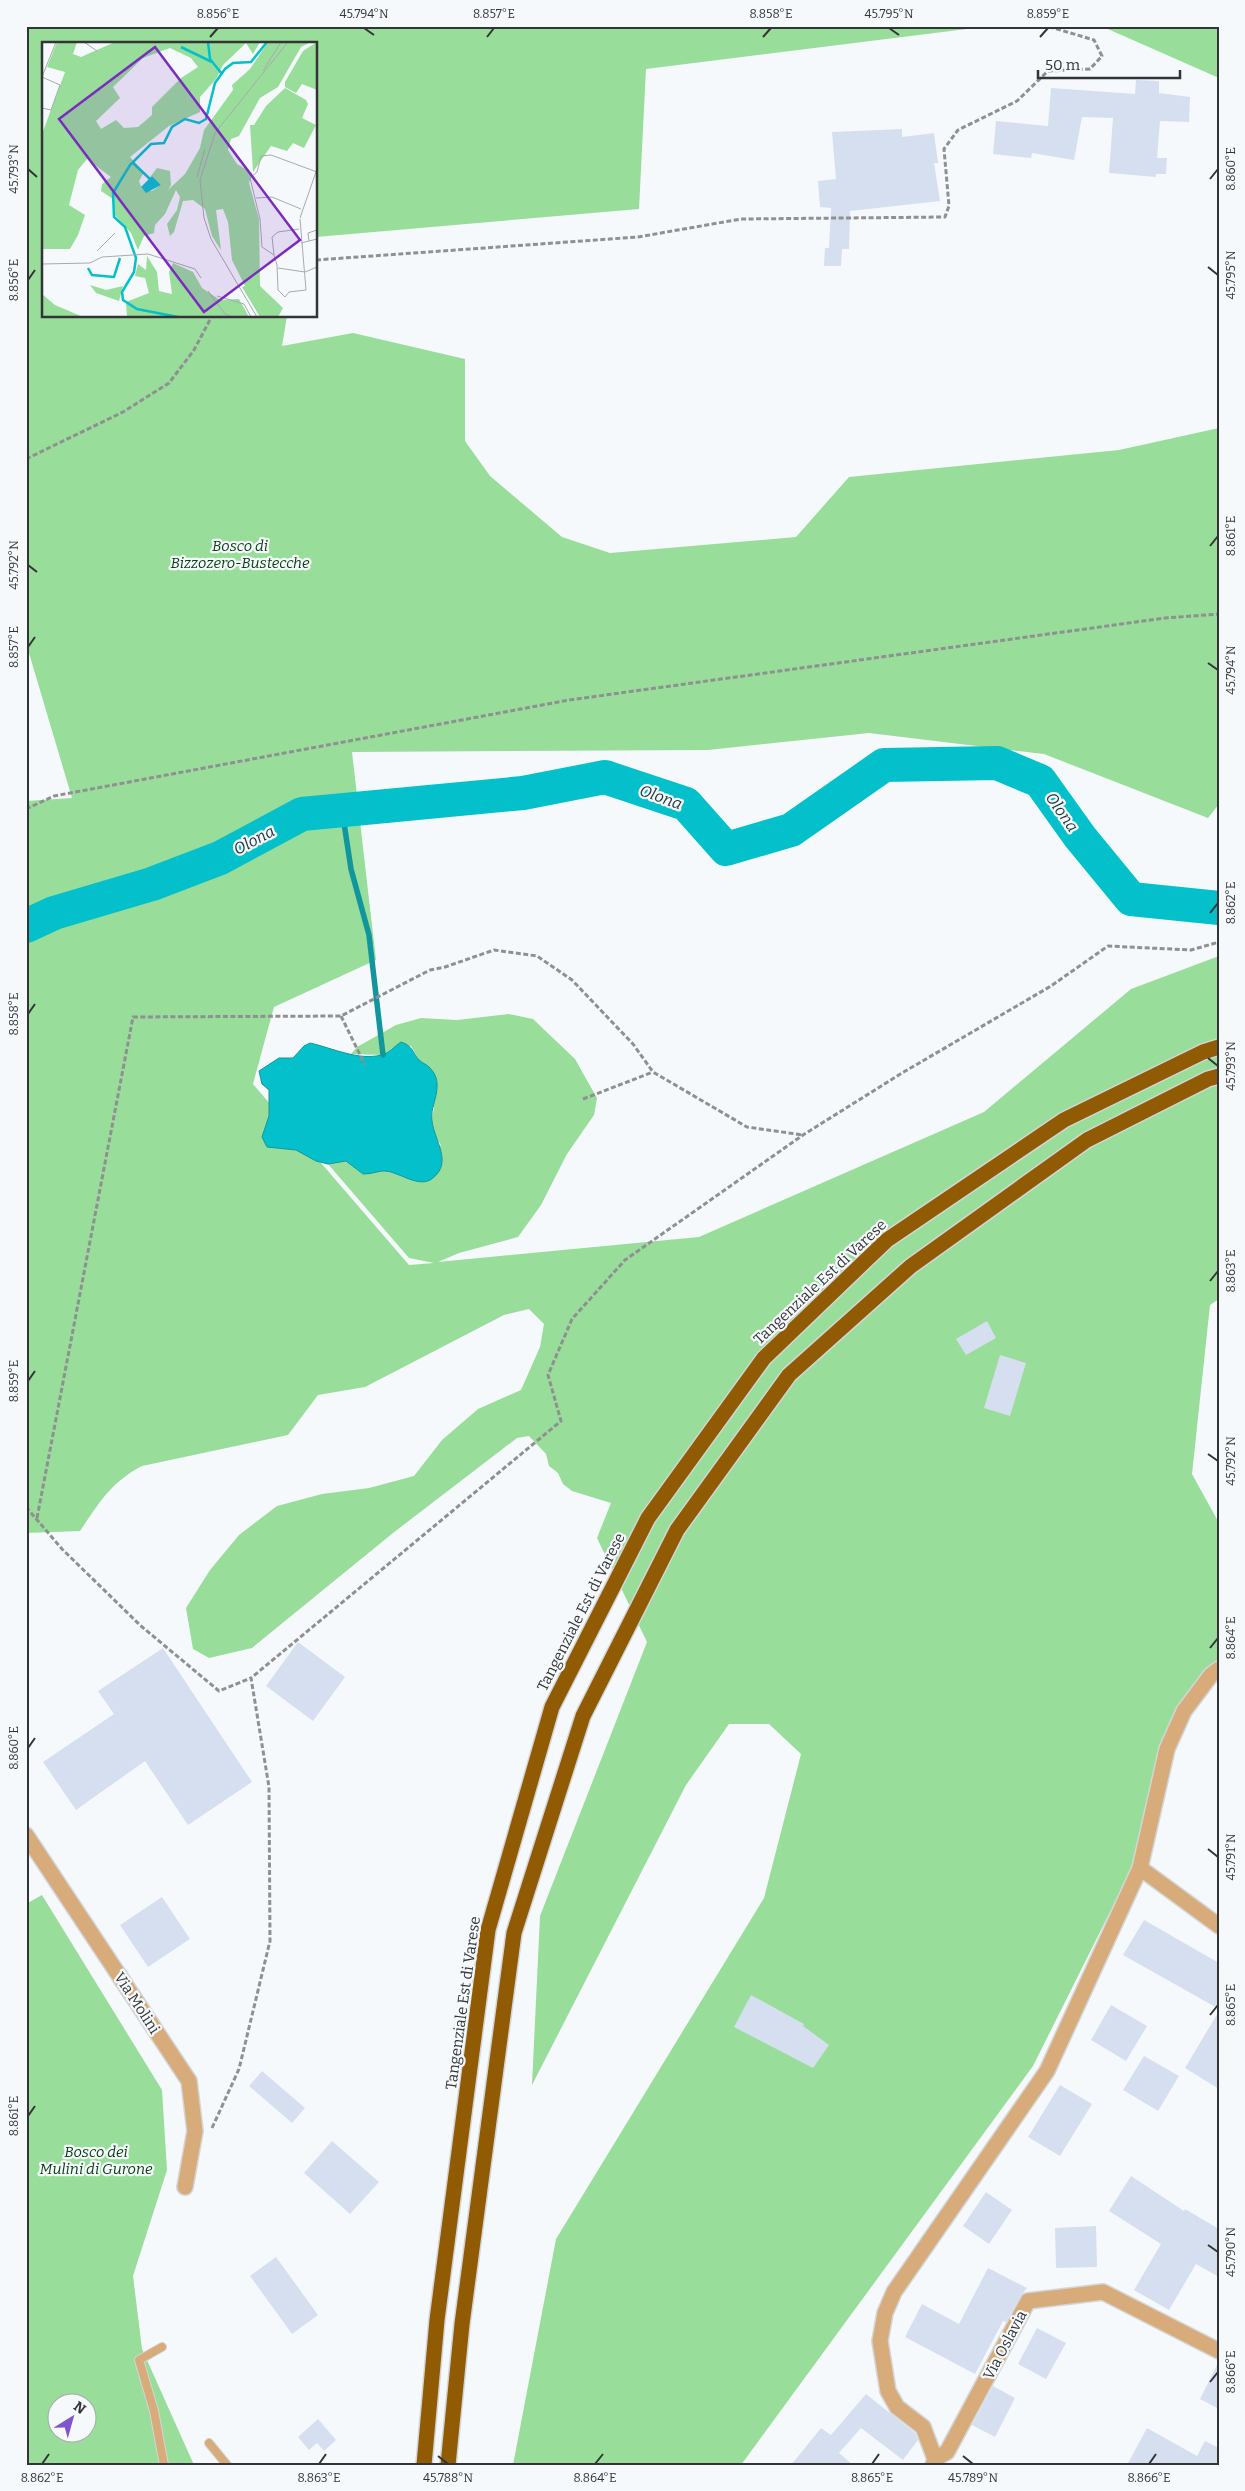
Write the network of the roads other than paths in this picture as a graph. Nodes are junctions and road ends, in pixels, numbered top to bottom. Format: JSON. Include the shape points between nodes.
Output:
{"nodes":[{"id":1,"x":1219,"y":1047,"type":"edge"},
{"id":2,"x":1219,"y":1076,"type":"edge"},
{"id":3,"x":1219,"y":1669,"type":"edge"},
{"id":4,"x":26,"y":1835,"type":"edge"},
{"id":5,"x":1140,"y":1868,"type":"junction"},
{"id":6,"x":1219,"y":1926,"type":"edge"},
{"id":7,"x":185,"y":2188,"type":"dead end"},
{"id":8,"x":162,"y":2347,"type":"dead end"},
{"id":9,"x":1219,"y":2351,"type":"edge"},
{"id":10,"x":209,"y":2443,"type":"dead end"},
{"id":11,"x":934,"y":2462,"type":"edge"},
{"id":12,"x":164,"y":2465,"type":"edge"},
{"id":13,"x":227,"y":2465,"type":"edge"},
{"id":14,"x":424,"y":2465,"type":"edge"},
{"id":15,"x":448,"y":2465,"type":"edge"}],
"edges":[{"from":1,"to":14,"type":"highway","name":"Tangenziale Est di Varese","via":[[1064,1120],[887,1240],[764,1358],[648,1518],[552,1707],[488,1930],[437,2320]]},
{"from":2,"to":15,"type":"highway","via":[[1086,1140],[911,1266],[790,1374],[677,1530],[583,1716],[514,1933],[462,2324]]},
{"from":3,"to":5,"type":"street","via":[[1210,1675],[1184,1710],[1167,1750]]},
{"from":4,"to":7,"type":"street","name":"Via Molini","via":[[189,2081],[195,2131]]},
{"from":5,"to":6,"type":"street"},
{"from":5,"to":11,"type":"street","via":[[1047,2070],[894,2292],[885,2314],[880,2341],[888,2390],[897,2406],[922,2427]]},
{"from":8,"to":12,"type":"lane","via":[[139,2360],[154,2411]]},
{"from":9,"to":11,"type":"street","name":"Via Oslavia","via":[[1103,2292],[1028,2301],[947,2452]]},
{"from":10,"to":13,"type":"lane"}]}
